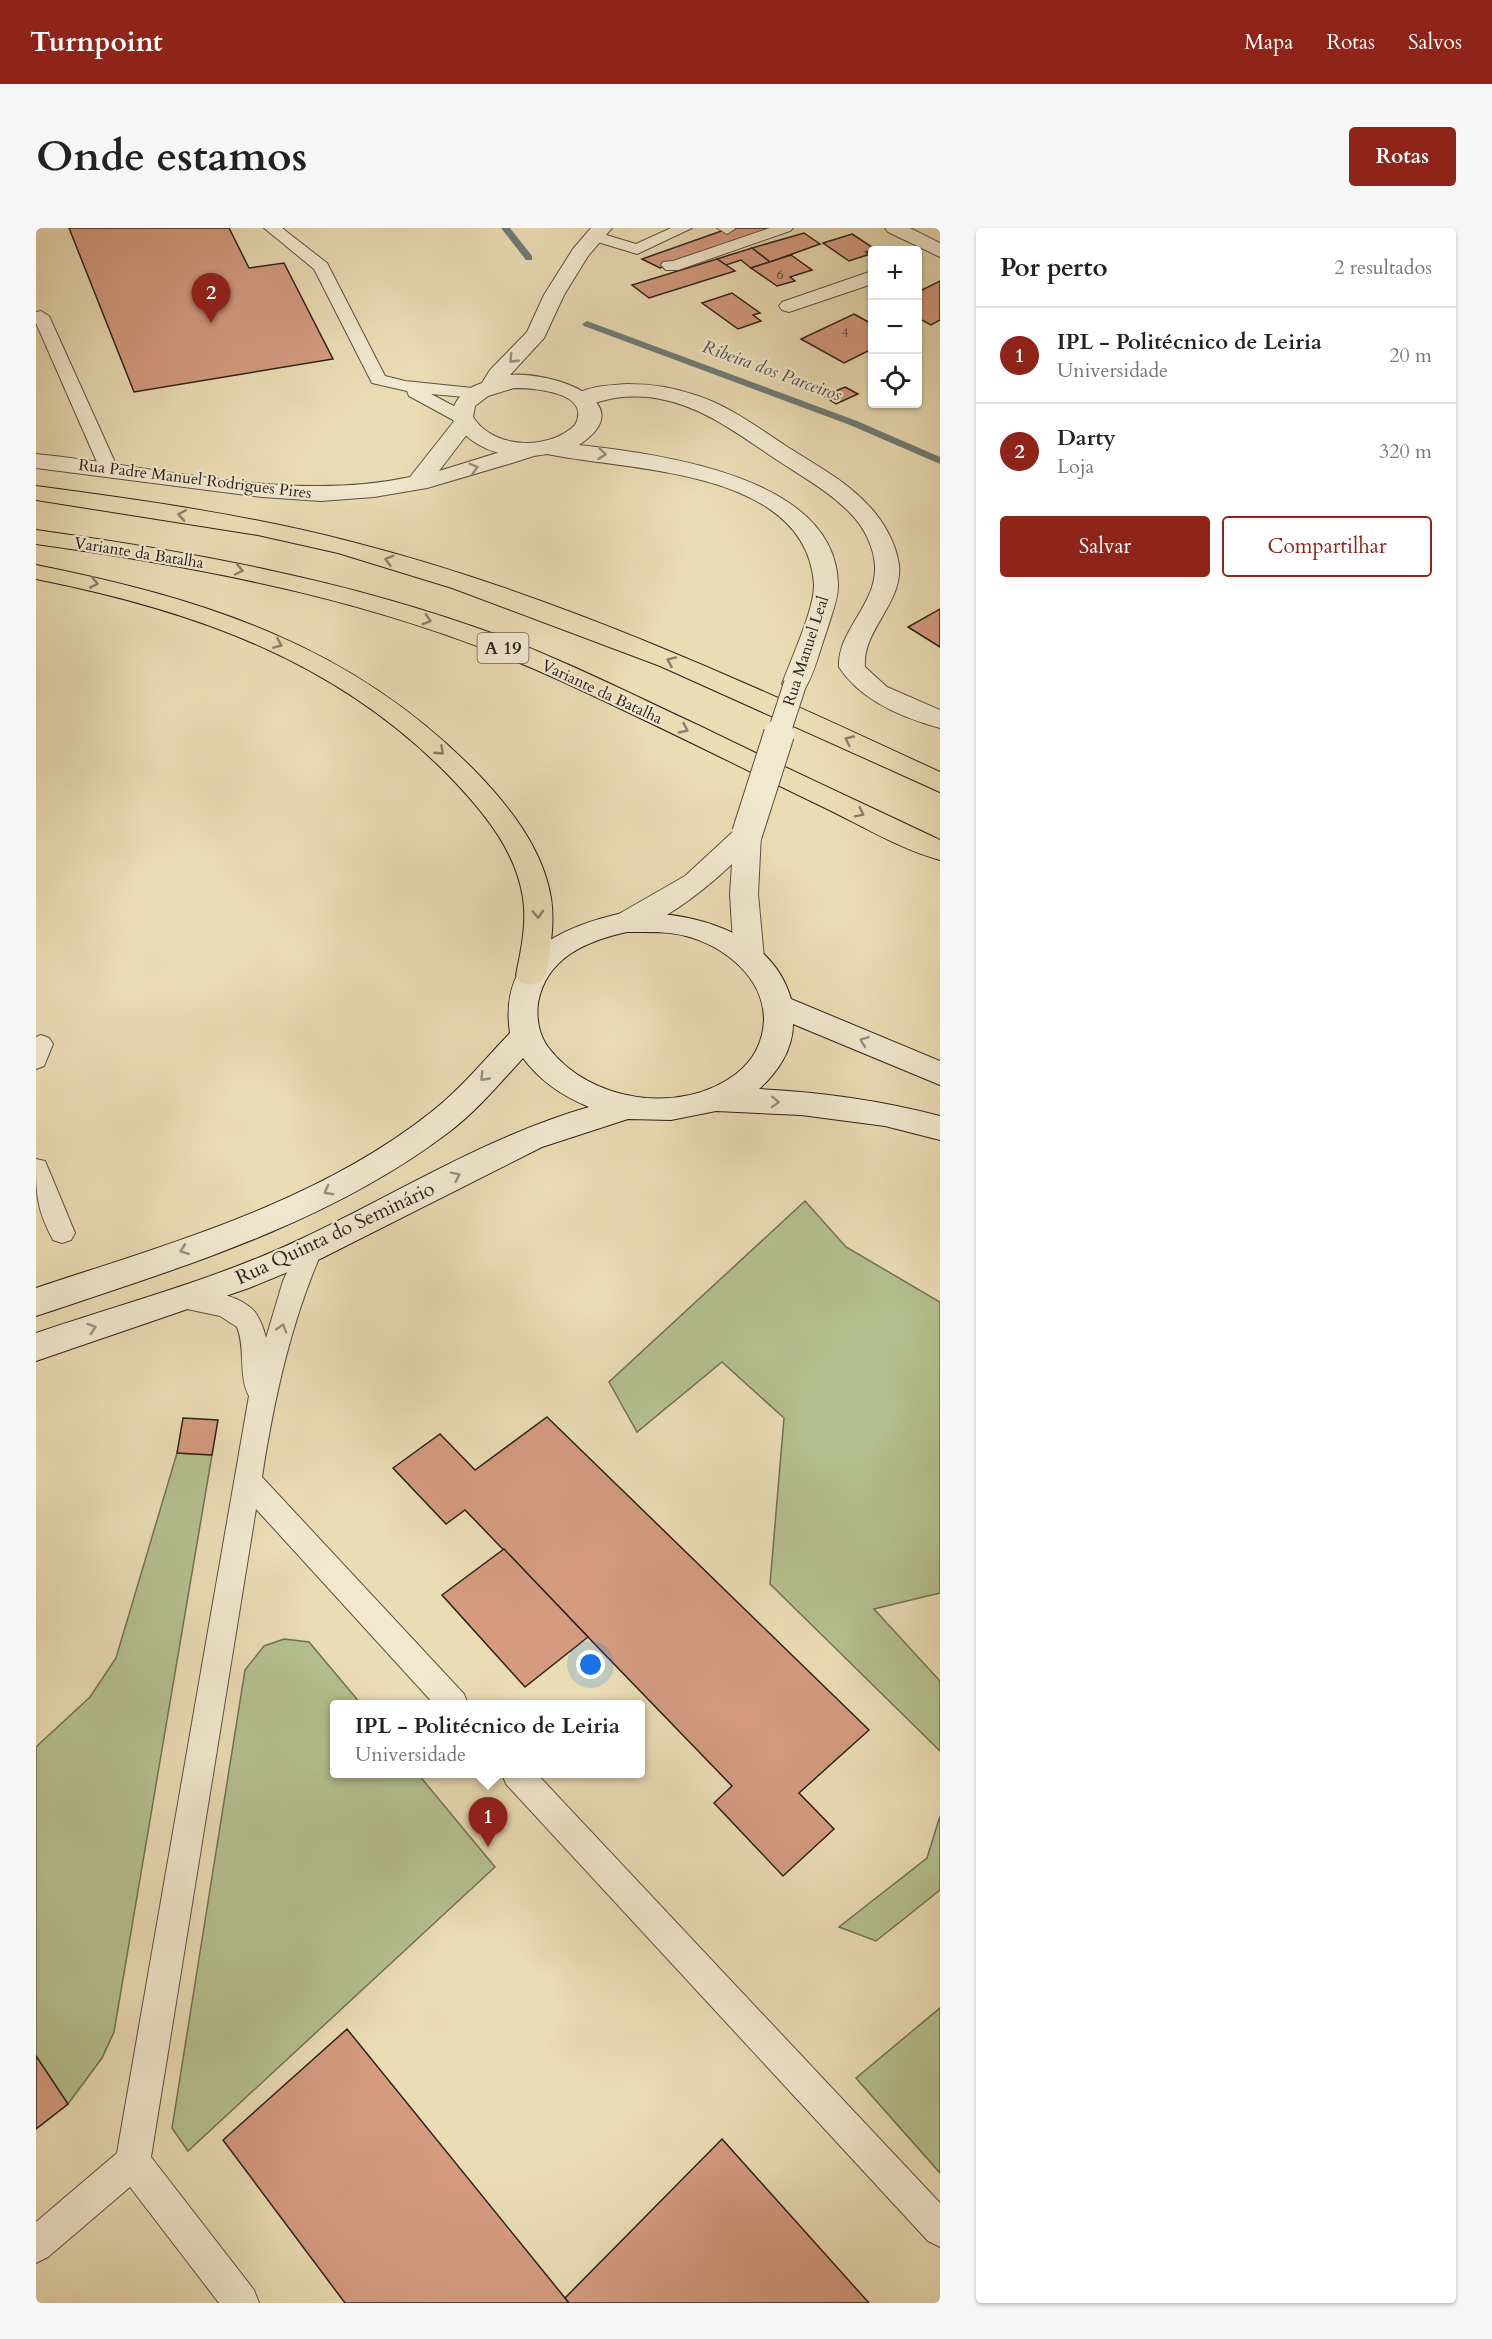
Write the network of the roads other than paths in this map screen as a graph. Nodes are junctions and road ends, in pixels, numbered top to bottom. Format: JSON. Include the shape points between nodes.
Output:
{"nodes":[{"id":1,"x":272,"y":228,"type":"edge"},
{"id":2,"x":785,"y":228,"type":"edge"},
{"id":3,"x":895,"y":228,"type":"edge"},
{"id":4,"x":598,"y":232,"type":"edge"},
{"id":5,"x":698,"y":246,"type":"edge"},
{"id":6,"x":667,"y":250,"type":"junction"},
{"id":7,"x":940,"y":252,"type":"edge"},
{"id":8,"x":922,"y":259,"type":"edge"},
{"id":9,"x":868,"y":279,"type":"edge"},
{"id":10,"x":789,"y":306,"type":"dead end"},
{"id":11,"x":41,"y":316,"type":"dead end"},
{"id":12,"x":545,"y":359,"type":"junction"},
{"id":13,"x":404,"y":386,"type":"junction"},
{"id":14,"x":484,"y":389,"type":"junction"},
{"id":15,"x":583,"y":399,"type":"junction"},
{"id":16,"x":462,"y":421,"type":"junction"},
{"id":17,"x":590,"y":422,"type":"junction"},
{"id":18,"x":540,"y":449,"type":"junction"},
{"id":19,"x":36,"y":461,"type":"edge"},
{"id":20,"x":654,"y":461,"type":"junction"},
{"id":21,"x":109,"y":469,"type":"junction"},
{"id":22,"x":418,"y":482,"type":"junction"},
{"id":23,"x":36,"y":493,"type":"edge"},
{"id":24,"x":36,"y":537,"type":"edge"},
{"id":25,"x":36,"y":572,"type":"edge"},
{"id":26,"x":940,"y":720,"type":"edge"},
{"id":27,"x":940,"y":783,"type":"edge"},
{"id":28,"x":747,"y":834,"type":"junction"},
{"id":29,"x":940,"y":852,"type":"edge"},
{"id":30,"x":627,"y":922,"type":"junction"},
{"id":31,"x":749,"y":958,"type":"junction"},
{"id":32,"x":531,"y":975,"type":"junction"},
{"id":33,"x":779,"y":1006,"type":"junction"},
{"id":34,"x":525,"y":1036,"type":"junction"},
{"id":35,"x":933,"y":1068,"type":"edge"},
{"id":36,"x":716,"y":1099,"type":"junction"},
{"id":37,"x":629,"y":1107,"type":"junction"},
{"id":38,"x":940,"y":1128,"type":"edge"},
{"id":39,"x":36,"y":1168,"type":"edge"},
{"id":40,"x":62,"y":1233,"type":"dead end"},
{"id":41,"x":310,"y":1249,"type":"junction"},
{"id":42,"x":182,"y":1299,"type":"junction"},
{"id":43,"x":36,"y":1302,"type":"edge"},
{"id":44,"x":36,"y":1347,"type":"edge"},
{"id":45,"x":260,"y":1404,"type":"junction"},
{"id":46,"x":247,"y":1480,"type":"junction"},
{"id":47,"x":449,"y":1700,"type":"edge"},
{"id":48,"x":522,"y":1778,"type":"edge"},
{"id":49,"x":133,"y":2162,"type":"junction"},
{"id":50,"x":940,"y":2229,"type":"edge"},
{"id":51,"x":36,"y":2245,"type":"edge"},
{"id":52,"x":241,"y":2303,"type":"edge"}],
"edges":[{"from":1,"to":13,"type":"lane","via":[[321,266],[378,379]]},
{"from":2,"to":5,"type":"lane"},
{"from":3,"to":7,"type":"street"},
{"from":4,"to":6,"type":"lane","via":[[646,249]]},
{"from":4,"to":12,"type":"street","via":[[554,295]]},
{"from":5,"to":6,"type":"lane"},
{"from":5,"to":6,"type":"lane","via":[[672,267]]},
{"from":7,"to":8,"type":"street"},
{"from":9,"to":10,"type":"street"},
{"from":11,"to":21,"type":"lane"},
{"from":12,"to":14,"type":"street","one_way":true,"via":[[498,375]]},
{"from":12,"to":14,"type":"street","via":[[532,381]]},
{"from":12,"to":15,"type":"street","via":[[570,390]]},
{"from":13,"to":14,"type":"lane"},
{"from":13,"to":16,"type":"lane"},
{"from":14,"to":16,"type":"street","via":[[462,408]]},
{"from":15,"to":17,"type":"street"},
{"from":15,"to":26,"type":"street","via":[[629,390],[690,400],[743,429],[856,504],[876,532],[887,567],[886,587],[850,657],[851,666],[872,688]]},
{"from":16,"to":18,"type":"street","name":"Rua Manuel Leal","via":[[473,435],[488,444]]},
{"from":16,"to":22,"type":"street"},
{"from":17,"to":18,"type":"street","via":[[569,442]]},
{"from":17,"to":20,"type":"street","name":"Rua Manuel Leal"},
{"from":18,"to":20,"type":"street","name":"Rua Manuel Leal","one_way":true},
{"from":22,"to":18,"type":"street","name":"Rua Padre Manuel Rodrigues Pires","one_way":true},
{"from":19,"to":21,"type":"street","name":"Rua Padre Manuel Rodrigues Pires"},
{"from":20,"to":28,"type":"street","name":"Rua Manuel Leal","bridge":true,"via":[[766,496],[808,528],[820,548],[825,567],[826,587]]},
{"from":21,"to":22,"type":"street","name":"Rua Padre Manuel Rodrigues Pires","via":[[301,494],[348,493]]},
{"from":27,"to":23,"type":"highway","number":"A 19","one_way":true,"via":[[627,642],[407,566],[240,524]]},
{"from":24,"to":29,"type":"highway","name":"Variante da Batalha","number":"A 19","one_way":true,"via":[[156,554],[254,574],[462,631],[582,681]]},
{"from":25,"to":32,"type":"highway","one_way":true,"via":[[164,600],[252,633],[338,674],[406,721],[467,776],[515,840],[537,897],[539,920]]},
{"from":28,"to":30,"type":"street","name":"Rua Manuel Leal","via":[[695,883]]},
{"from":28,"to":31,"type":"street","name":"Rua Manuel Leal","via":[[744,894]]},
{"from":30,"to":31,"type":"street","via":[[672,923],[694,928],[733,945]]},
{"from":30,"to":32,"type":"street","via":[[587,931],[555,949]]},
{"from":31,"to":33,"type":"street","via":[[763,972]]},
{"from":32,"to":34,"type":"street","via":[[521,1004]]},
{"from":35,"to":33,"type":"street","one_way":true},
{"from":33,"to":36,"type":"street","via":[[780,1034],[768,1060],[747,1083]]},
{"from":34,"to":37,"type":"street","via":[[540,1060],[563,1082],[593,1098]]},
{"from":34,"to":43,"type":"street","name":"Rua Quinta do Seminário","one_way":true,"via":[[440,1123],[361,1174],[239,1231]]},
{"from":36,"to":37,"type":"street","via":[[669,1109]]},
{"from":36,"to":38,"type":"street","one_way":true,"via":[[869,1110]]},
{"from":41,"to":37,"type":"street","name":"Rua Quinta do Seminário","one_way":true,"via":[[531,1139]]},
{"from":39,"to":40,"type":"lane"},
{"from":41,"to":42,"type":"street","name":"Rua Quinta do Seminário"},
{"from":45,"to":41,"type":"lane","one_way":true,"via":[[296,1281]]},
{"from":44,"to":42,"type":"street","name":"Rua Quinta do Seminário","one_way":true},
{"from":42,"to":45,"type":"lane","via":[[222,1304],[246,1319],[255,1339]]},
{"from":45,"to":46,"type":"lane"},
{"from":46,"to":47,"type":"lane"},
{"from":46,"to":49,"type":"lane"},
{"from":48,"to":50,"type":"lane"},
{"from":49,"to":51,"type":"lane"},
{"from":49,"to":52,"type":"lane"}]}
